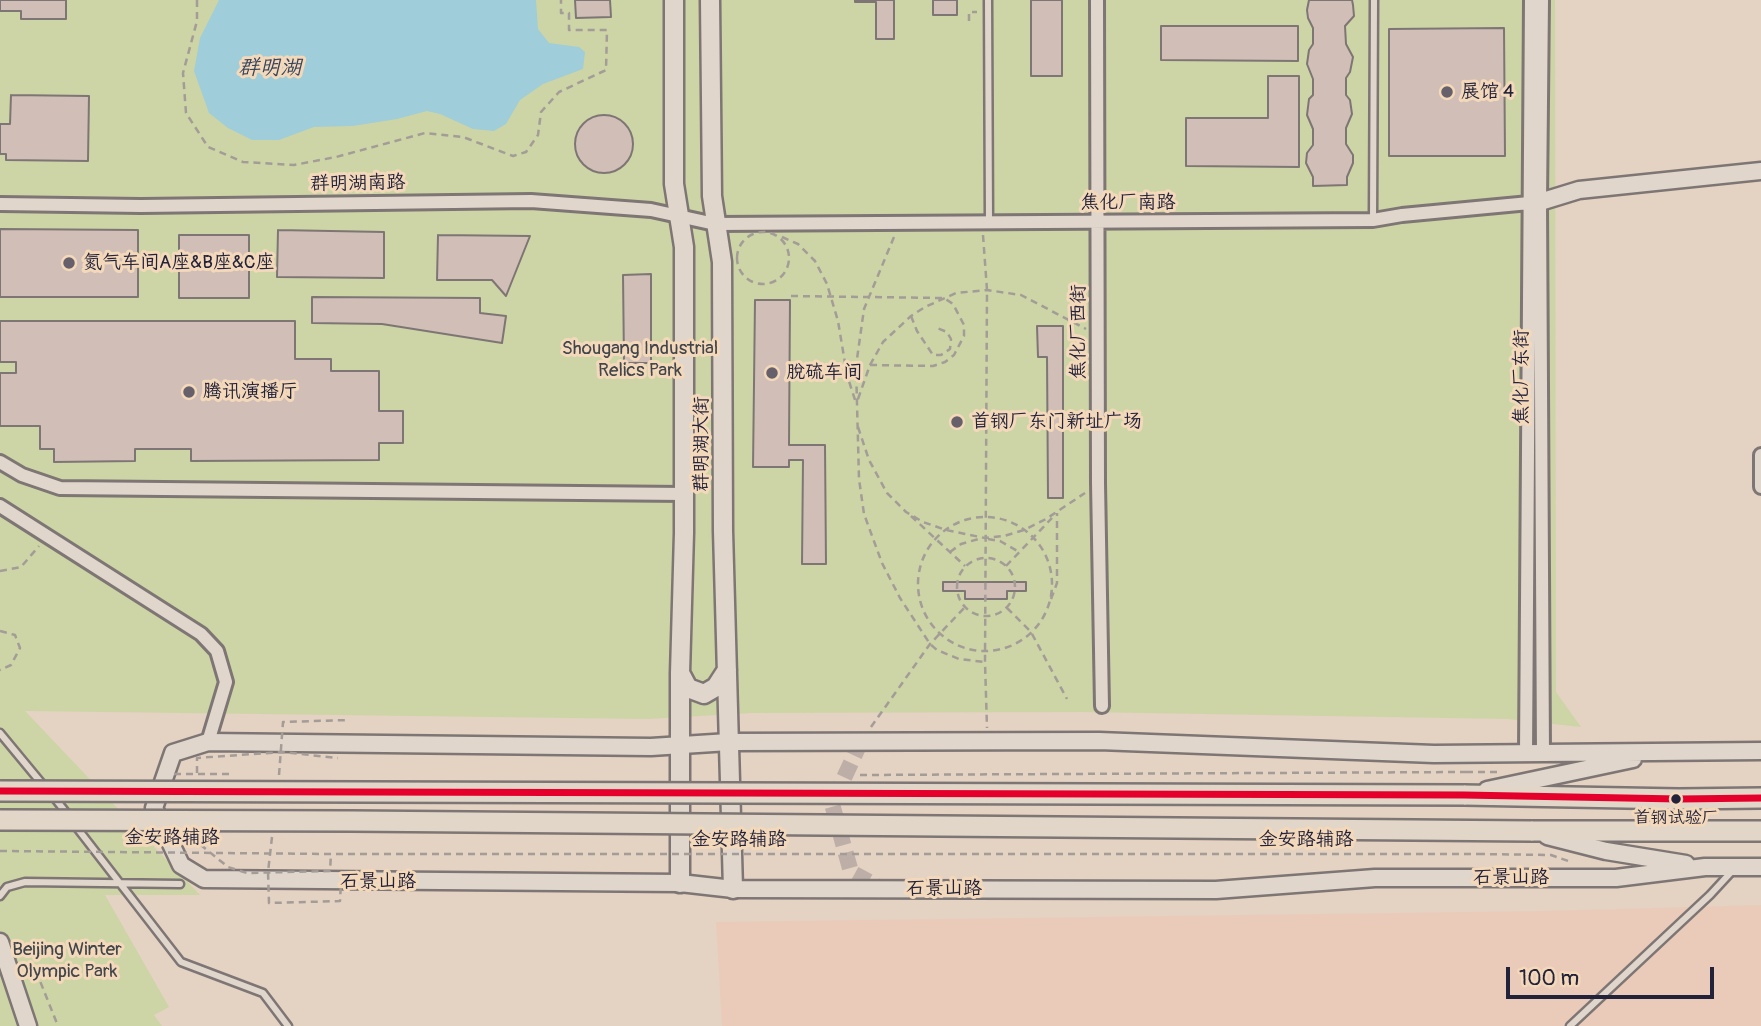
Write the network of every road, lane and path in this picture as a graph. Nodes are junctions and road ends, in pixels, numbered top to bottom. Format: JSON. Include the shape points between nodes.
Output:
{"nodes":[{"id":1,"x":197,"y":0,"type":"edge"},
{"id":2,"x":561,"y":0,"type":"edge"},
{"id":3,"x":674,"y":0,"type":"edge"},
{"id":4,"x":710,"y":0,"type":"edge"},
{"id":5,"x":988,"y":0,"type":"edge"},
{"id":6,"x":1097,"y":0,"type":"edge"},
{"id":7,"x":1374,"y":0,"type":"edge"},
{"id":8,"x":1531,"y":0,"type":"edge"},
{"id":9,"x":1542,"y":0,"type":"edge"},
{"id":10,"x":969,"y":21,"type":"dead end"},
{"id":11,"x":977,"y":22,"type":"dead end"},
{"id":12,"x":1761,"y":171,"type":"edge"},
{"id":13,"x":1535,"y":203,"type":"junction"},
{"id":14,"x":0,"y":204,"type":"edge"},
{"id":15,"x":679,"y":215,"type":"junction"},
{"id":16,"x":1373,"y":220,"type":"junction"},
{"id":17,"x":903,"y":223,"type":"junction"},
{"id":18,"x":986,"y":223,"type":"junction"},
{"id":19,"x":1098,"y":223,"type":"junction"},
{"id":20,"x":715,"y":224,"type":"junction"},
{"id":21,"x":771,"y":233,"type":"junction"},
{"id":22,"x":987,"y":290,"type":"junction"},
{"id":23,"x":791,"y":296,"type":"dead end"},
{"id":24,"x":831,"y":296,"type":"junction"},
{"id":25,"x":867,"y":297,"type":"junction"},
{"id":26,"x":944,"y":298,"type":"junction"},
{"id":27,"x":911,"y":316,"type":"junction"},
{"id":28,"x":937,"y":328,"type":"dead end"},
{"id":29,"x":1098,"y":337,"type":"junction"},
{"id":30,"x":870,"y":365,"type":"junction"},
{"id":31,"x":857,"y":406,"type":"junction"},
{"id":32,"x":857,"y":421,"type":"junction"},
{"id":33,"x":1761,"y":456,"type":"edge"},
{"id":34,"x":0,"y":462,"type":"edge"},
{"id":35,"x":1098,"y":482,"type":"junction"},
{"id":36,"x":1761,"y":487,"type":"edge"},
{"id":37,"x":684,"y":494,"type":"junction"},
{"id":38,"x":0,"y":506,"type":"edge"},
{"id":39,"x":906,"y":512,"type":"junction"},
{"id":40,"x":1057,"y":513,"type":"junction"},
{"id":41,"x":985,"y":517,"type":"junction"},
{"id":42,"x":946,"y":530,"type":"junction"},
{"id":43,"x":1024,"y":530,"type":"junction"},
{"id":44,"x":47,"y":536,"type":"junction"},
{"id":45,"x":985,"y":538,"type":"junction"},
{"id":46,"x":1032,"y":538,"type":"junction"},
{"id":47,"x":936,"y":539,"type":"junction"},
{"id":48,"x":950,"y":552,"type":"junction"},
{"id":49,"x":1019,"y":552,"type":"junction"},
{"id":50,"x":985,"y":558,"type":"junction"},
{"id":51,"x":1006,"y":566,"type":"junction"},
{"id":52,"x":965,"y":567,"type":"junction"},
{"id":53,"x":0,"y":571,"type":"edge"},
{"id":54,"x":1049,"y":603,"type":"junction"},
{"id":55,"x":965,"y":607,"type":"junction"},
{"id":56,"x":1007,"y":608,"type":"junction"},
{"id":57,"x":985,"y":617,"type":"junction"},
{"id":58,"x":0,"y":631,"type":"edge"},
{"id":59,"x":1031,"y":632,"type":"junction"},
{"id":60,"x":940,"y":634,"type":"junction"},
{"id":61,"x":930,"y":644,"type":"junction"},
{"id":62,"x":985,"y":651,"type":"junction"},
{"id":63,"x":985,"y":662,"type":"junction"},
{"id":64,"x":0,"y":670,"type":"edge"},
{"id":65,"x":727,"y":670,"type":"junction"},
{"id":66,"x":680,"y":673,"type":"junction"},
{"id":67,"x":1067,"y":699,"type":"dead end"},
{"id":68,"x":1102,"y":706,"type":"dead end"},
{"id":69,"x":0,"y":733,"type":"edge"},
{"id":70,"x":861,"y":741,"type":"junction"},
{"id":71,"x":208,"y":742,"type":"junction"},
{"id":72,"x":729,"y":742,"type":"junction"},
{"id":73,"x":988,"y":742,"type":"junction"},
{"id":74,"x":681,"y":745,"type":"junction"},
{"id":75,"x":1733,"y":751,"type":"junction"},
{"id":76,"x":1761,"y":751,"type":"edge"},
{"id":77,"x":1526,"y":753,"type":"junction"},
{"id":78,"x":1543,"y":753,"type":"junction"},
{"id":79,"x":338,"y":758,"type":"dead end"},
{"id":80,"x":1466,"y":772,"type":"dead end"},
{"id":81,"x":170,"y":774,"type":"dead end"},
{"id":82,"x":197,"y":774,"type":"junction"},
{"id":83,"x":238,"y":774,"type":"dead end"},
{"id":84,"x":855,"y":775,"type":"dead end"},
{"id":85,"x":0,"y":791,"type":"edge"},
{"id":86,"x":1464,"y":795,"type":"junction"},
{"id":87,"x":1761,"y":798,"type":"edge"},
{"id":88,"x":0,"y":820,"type":"edge"},
{"id":89,"x":1531,"y":831,"type":"junction"},
{"id":90,"x":1761,"y":831,"type":"edge"},
{"id":91,"x":189,"y":836,"type":"dead end"},
{"id":92,"x":0,"y":851,"type":"edge"},
{"id":93,"x":331,"y":854,"type":"junction"},
{"id":94,"x":1577,"y":864,"type":"dead end"},
{"id":95,"x":1705,"y":867,"type":"junction"},
{"id":96,"x":1761,"y":867,"type":"edge"},
{"id":97,"x":1735,"y":868,"type":"junction"},
{"id":98,"x":268,"y":872,"type":"junction"},
{"id":99,"x":341,"y":881,"type":"junction"},
{"id":100,"x":680,"y":883,"type":"junction"},
{"id":101,"x":180,"y":884,"type":"dead end"},
{"id":102,"x":4,"y":885,"type":"edge"},
{"id":103,"x":733,"y":889,"type":"junction"},
{"id":104,"x":0,"y":896,"type":"edge"},
{"id":105,"x":0,"y":942,"type":"edge"},
{"id":106,"x":36,"y":971,"type":"dead end"},
{"id":107,"x":28,"y":1026,"type":"edge"},
{"id":108,"x":58,"y":1026,"type":"edge"},
{"id":109,"x":288,"y":1026,"type":"edge"},
{"id":110,"x":1570,"y":1026,"type":"edge"}],
"edges":[{"from":1,"to":2,"type":"path","via":[[197,21],[183,73],[186,113],[208,147],[243,162],[294,165],[425,133],[463,137],[513,156],[526,152],[538,135],[541,112],[559,92],[606,70],[607,30],[569,30],[569,13],[561,13]]},
{"from":3,"to":15,"type":"main road","name":"群明湖大街","via":[[674,184]]},
{"from":4,"to":20,"type":"main road","name":"群明湖大街"},
{"from":5,"to":18,"type":"lane"},
{"from":6,"to":19,"type":"street","name":"焦化厂西街"},
{"from":7,"to":16,"type":"lane"},
{"from":8,"to":13,"type":"street","name":"焦化厂东街"},
{"from":9,"to":13,"type":"street","name":"焦化厂东街"},
{"from":10,"to":11,"type":"path","via":[[969,12],[977,11]]},
{"from":12,"to":13,"type":"street","via":[[1579,190]]},
{"from":13,"to":16,"type":"street","name":"焦化厂南路"},
{"from":13,"to":77,"type":"street","name":"焦化厂东街"},
{"from":13,"to":78,"type":"street","name":"焦化厂东街"},
{"from":14,"to":15,"type":"street","name":"群明湖南路","via":[[531,201]]},
{"from":15,"to":20,"type":"street","name":"群明湖南路"},
{"from":15,"to":37,"type":"main road","name":"群明湖大街","via":[[684,247]]},
{"from":16,"to":19,"type":"street","name":"焦化厂南路"},
{"from":17,"to":18,"type":"street","name":"焦化厂南路"},
{"from":17,"to":20,"type":"street","name":"焦化厂南路"},
{"from":17,"to":25,"type":"path","via":[[889,243]]},
{"from":18,"to":19,"type":"street","name":"焦化厂南路"},
{"from":18,"to":22,"type":"path"},
{"from":19,"to":29,"type":"street","name":"焦化厂西街"},
{"from":20,"to":65,"type":"main road","name":"群明湖大街","via":[[722,262]]},
{"from":21,"to":21,"type":"path","via":[[746,237],[737,253],[739,270],[761,285],[778,281],[788,267],[789,250]]},
{"from":21,"to":24,"type":"path","via":[[798,244],[815,261]]},
{"from":22,"to":26,"type":"path"},
{"from":22,"to":29,"type":"path","via":[[1021,295]]},
{"from":22,"to":41,"type":"path"},
{"from":23,"to":24,"type":"path"},
{"from":24,"to":25,"type":"path"},
{"from":24,"to":31,"type":"path"},
{"from":25,"to":26,"type":"path"},
{"from":25,"to":31,"type":"path","via":[[856,366]]},
{"from":26,"to":27,"type":"path"},
{"from":26,"to":30,"type":"path","via":[[953,304],[964,325],[954,355],[933,366]]},
{"from":27,"to":28,"type":"path","via":[[933,355],[941,355],[950,349],[951,339]]},
{"from":27,"to":30,"type":"path","via":[[883,342]]},
{"from":29,"to":35,"type":"street","name":"焦化厂西街"},
{"from":30,"to":31,"type":"path"},
{"from":31,"to":32,"type":"path"},
{"from":32,"to":39,"type":"path","via":[[869,460],[887,493]]},
{"from":32,"to":61,"type":"path","via":[[864,514],[882,563]]},
{"from":33,"to":36,"type":"street"},
{"from":34,"to":37,"type":"street","via":[[61,488]]},
{"from":35,"to":40,"type":"path"},
{"from":35,"to":68,"type":"street","name":"焦化厂西街"},
{"from":37,"to":66,"type":"main road","name":"群明湖大街"},
{"from":38,"to":44,"type":"street"},
{"from":39,"to":42,"type":"path"},
{"from":39,"to":47,"type":"path"},
{"from":40,"to":43,"type":"path"},
{"from":40,"to":46,"type":"path"},
{"from":40,"to":54,"type":"path","via":[[1057,583]]},
{"from":41,"to":42,"type":"path","via":[[961,521]]},
{"from":41,"to":43,"type":"path"},
{"from":41,"to":45,"type":"path"},
{"from":42,"to":45,"type":"path"},
{"from":42,"to":47,"type":"path"},
{"from":43,"to":45,"type":"path"},
{"from":43,"to":46,"type":"path"},
{"from":44,"to":53,"type":"path","via":[[21,568]]},
{"from":44,"to":71,"type":"street","via":[[201,634],[217,651],[226,682]]},
{"from":45,"to":48,"type":"path"},
{"from":45,"to":49,"type":"path"},
{"from":45,"to":50,"type":"path"},
{"from":46,"to":49,"type":"path"},
{"from":46,"to":54,"type":"path","via":[[1048,561]]},
{"from":47,"to":48,"type":"path"},
{"from":47,"to":60,"type":"path","via":[[918,573],[918,596],[926,618]]},
{"from":48,"to":52,"type":"path"},
{"from":49,"to":51,"type":"path"},
{"from":50,"to":51,"type":"path"},
{"from":50,"to":52,"type":"path"},
{"from":50,"to":57,"type":"path"},
{"from":51,"to":56,"type":"path","via":[[1015,584]]},
{"from":52,"to":55,"type":"path","via":[[957,586]]},
{"from":54,"to":59,"type":"path"},
{"from":55,"to":57,"type":"path"},
{"from":55,"to":60,"type":"path"},
{"from":56,"to":57,"type":"path"},
{"from":56,"to":59,"type":"path"},
{"from":57,"to":62,"type":"path"},
{"from":58,"to":64,"type":"path","via":[[15,635],[20,648],[11,665]]},
{"from":59,"to":62,"type":"path","via":[[1007,648]]},
{"from":59,"to":67,"type":"path"},
{"from":60,"to":61,"type":"path"},
{"from":60,"to":62,"type":"path","via":[[961,647]]},
{"from":61,"to":63,"type":"path","via":[[959,659]]},
{"from":61,"to":70,"type":"path"},
{"from":62,"to":63,"type":"path"},
{"from":63,"to":73,"type":"path"},
{"from":65,"to":66,"type":"main road","via":[[716,687],[704,694],[688,688]]},
{"from":65,"to":72,"type":"main road","name":"群明湖大街"},
{"from":66,"to":74,"type":"main road","name":"群明湖大街"},
{"from":69,"to":109,"type":"lane","via":[[181,962],[262,993]]},
{"from":70,"to":72,"type":"street"},
{"from":70,"to":73,"type":"street"},
{"from":71,"to":74,"type":"street"},
{"from":71,"to":99,"type":"street","name":"石景山路","via":[[173,753],[154,808],[181,865],[204,879]]},
{"from":72,"to":74,"type":"street"},
{"from":72,"to":103,"type":"main road","name":"群明湖大街"},
{"from":73,"to":77,"type":"street"},
{"from":74,"to":100,"type":"main road","name":"群明湖大街"},
{"from":75,"to":76,"type":"street"},
{"from":75,"to":78,"type":"street"},
{"from":75,"to":86,"type":"street","via":[[1625,760]]},
{"from":77,"to":78,"type":"street"},
{"from":79,"to":82,"type":"path","bridge":true,"via":[[282,752],[197,758]]},
{"from":80,"to":84,"type":"path","bridge":true},
{"from":81,"to":82,"type":"path","bridge":true},
{"from":82,"to":83,"type":"path","bridge":true},
{"from":85,"to":86,"type":"main road","bridge":true},
{"from":86,"to":87,"type":"main road"},
{"from":88,"to":89,"type":"main road","bridge":true},
{"from":89,"to":90,"type":"main road"},
{"from":89,"to":95,"type":"street","via":[[1606,851]]},
{"from":91,"to":98,"type":"path","bridge":true,"via":[[228,867],[247,873]]},
{"from":92,"to":93,"type":"path","name":"金安路辅路","bridge":true},
{"from":93,"to":94,"type":"path","name":"金安路辅路","bridge":true,"via":[[1478,854],[1551,855]]},
{"from":93,"to":98,"type":"path","bridge":true,"via":[[330,871]]},
{"from":95,"to":97,"type":"street","name":"石景山路"},
{"from":95,"to":103,"type":"street","name":"石景山路","via":[[1616,878],[1375,878],[1216,890]]},
{"from":96,"to":97,"type":"street","name":"石景山路"},
{"from":97,"to":110,"type":"lane"},
{"from":98,"to":99,"type":"path","bridge":true,"via":[[269,904],[340,901]]},
{"from":99,"to":100,"type":"street","name":"石景山路"},
{"from":100,"to":103,"type":"street","name":"石景山路"},
{"from":101,"to":102,"type":"lane"},
{"from":102,"to":104,"type":"lane"},
{"from":105,"to":107,"type":"street"},
{"from":106,"to":108,"type":"path"}]}
